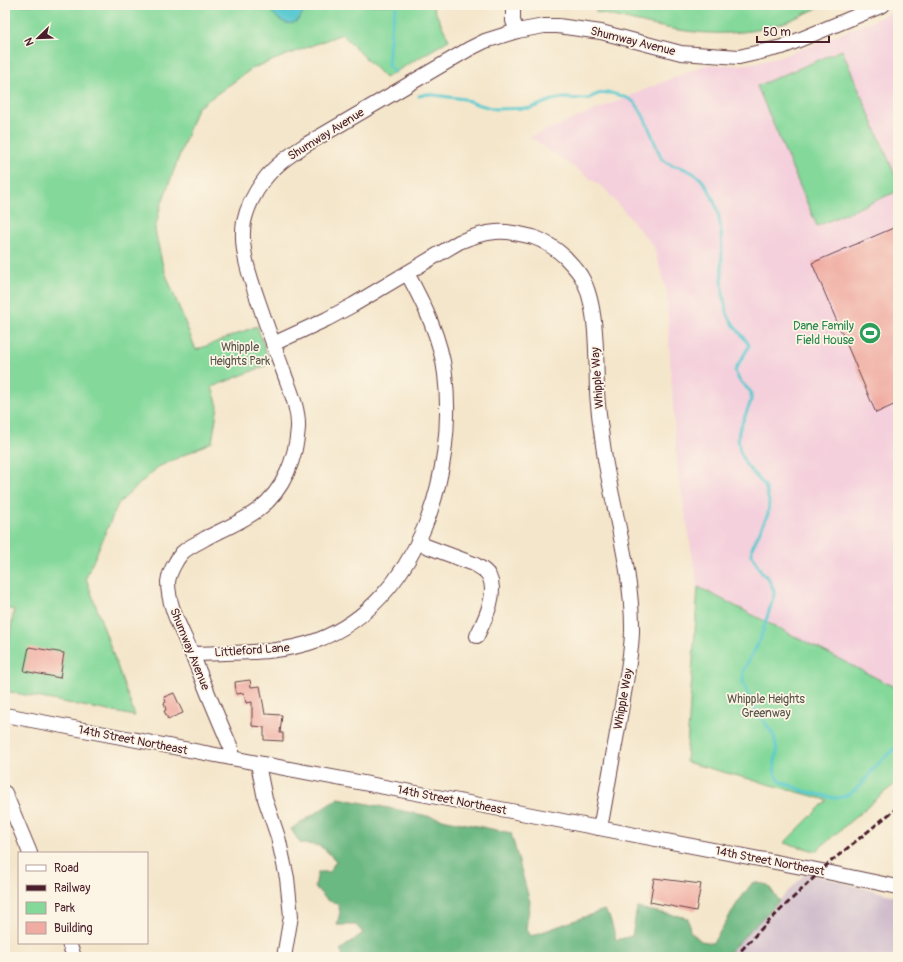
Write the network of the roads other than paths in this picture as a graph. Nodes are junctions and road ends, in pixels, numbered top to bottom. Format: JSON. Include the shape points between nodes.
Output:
{"nodes":[{"id":1,"x":513,"y":5,"type":"edge"},
{"id":2,"x":883,"y":5,"type":"edge"},
{"id":3,"x":517,"y":31,"type":"junction"},
{"id":4,"x":407,"y":273,"type":"junction"},
{"id":5,"x":274,"y":344,"type":"junction"},
{"id":6,"x":418,"y":543,"type":"junction"},
{"id":7,"x":477,"y":636,"type":"dead end"},
{"id":8,"x":192,"y":654,"type":"junction"},
{"id":9,"x":5,"y":715,"type":"edge"},
{"id":10,"x":231,"y":758,"type":"junction"},
{"id":11,"x":258,"y":764,"type":"junction"},
{"id":12,"x":5,"y":793,"type":"edge"},
{"id":13,"x":599,"y":828,"type":"junction"},
{"id":14,"x":30,"y":852,"type":"edge"},
{"id":15,"x":898,"y":887,"type":"edge"},
{"id":16,"x":69,"y":944,"type":"edge"},
{"id":17,"x":74,"y":957,"type":"edge"},
{"id":18,"x":284,"y":957,"type":"edge"}],
"edges":[{"from":1,"to":3,"type":"street","via":[[513,21]]},
{"from":2,"to":3,"type":"street","name":"Shumway Avenue","via":[[782,47],[739,57],[681,53],[577,28],[544,26]]},
{"from":3,"to":5,"type":"street","name":"Shumway Avenue","via":[[469,49],[307,144],[288,157],[264,180],[249,207],[243,237],[250,277]]},
{"from":4,"to":5,"type":"street","name":"Whipple Way","via":[[327,319]]},
{"from":4,"to":6,"type":"street","name":"Littleford Lane","via":[[429,317],[438,345],[445,373],[447,402],[442,469]]},
{"from":4,"to":13,"type":"street","name":"Whipple Way","via":[[459,242],[476,235],[506,231],[550,244],[574,267],[583,279],[589,295],[593,313],[598,401],[605,460],[632,608],[629,662]]},
{"from":5,"to":8,"type":"street","name":"Shumway Avenue","via":[[293,396],[298,421],[293,458],[283,480],[260,509],[191,547],[174,566],[168,580],[172,608]]},
{"from":6,"to":7,"type":"street","via":[[474,564],[488,575],[492,591],[488,614]]},
{"from":6,"to":8,"type":"street","name":"Littleford Lane","via":[[385,593],[344,626],[318,640],[292,648]]},
{"from":8,"to":10,"type":"street","name":"Shumway Avenue","via":[[230,748]]},
{"from":9,"to":10,"type":"street","name":"14th Street Northeast"},
{"from":10,"to":11,"type":"street","name":"14th Street Northeast"},
{"from":11,"to":13,"type":"street","name":"14th Street Northeast"},
{"from":11,"to":18,"type":"street","via":[[264,799],[278,837],[287,878],[291,916]]},
{"from":12,"to":14,"type":"street"},
{"from":13,"to":15,"type":"street","name":"14th Street Northeast"},
{"from":16,"to":17,"type":"street"}]}
